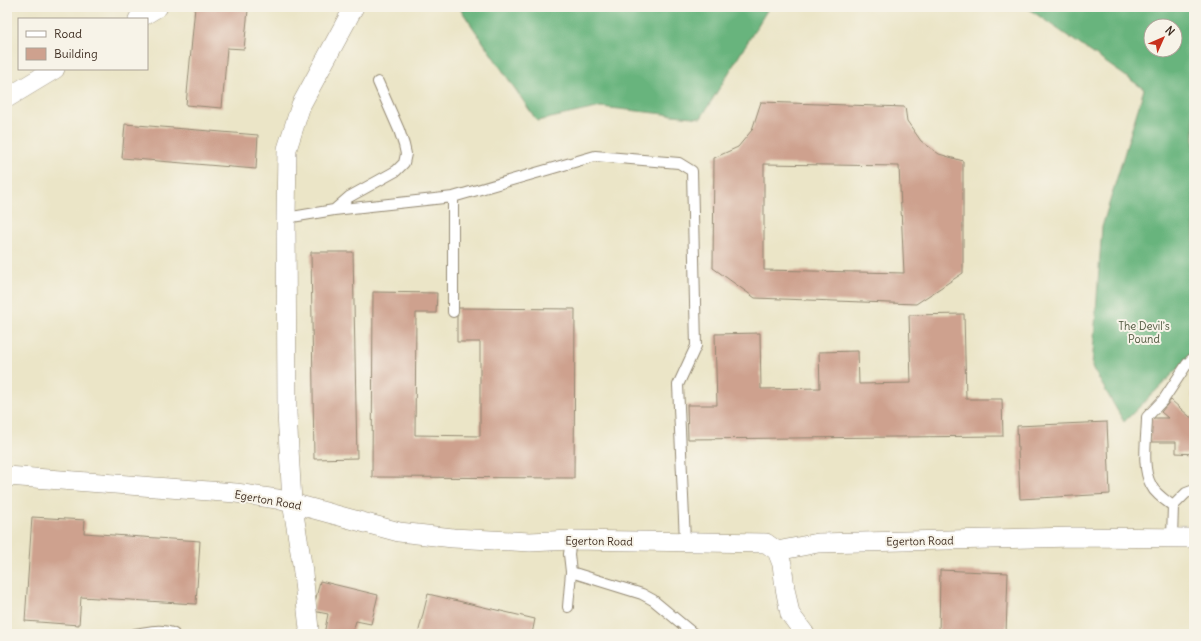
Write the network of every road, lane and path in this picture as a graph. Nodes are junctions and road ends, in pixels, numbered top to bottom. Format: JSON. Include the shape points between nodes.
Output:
{"nodes":[{"id":1,"x":158,"y":7,"type":"edge"},
{"id":2,"x":354,"y":7,"type":"edge"},
{"id":3,"x":140,"y":18,"type":"edge"},
{"id":4,"x":53,"y":70,"type":"edge"},
{"id":5,"x":378,"y":82,"type":"dead end"},
{"id":6,"x":7,"y":98,"type":"edge"},
{"id":7,"x":453,"y":197,"type":"junction"},
{"id":8,"x":334,"y":210,"type":"junction"},
{"id":9,"x":286,"y":218,"type":"junction"},
{"id":10,"x":453,"y":312,"type":"dead end"},
{"id":11,"x":1194,"y":357,"type":"edge"},
{"id":12,"x":7,"y":476,"type":"edge"},
{"id":13,"x":1194,"y":490,"type":"edge"},
{"id":14,"x":292,"y":502,"type":"junction"},
{"id":15,"x":1173,"y":506,"type":"junction"},
{"id":16,"x":1172,"y":537,"type":"junction"},
{"id":17,"x":1194,"y":538,"type":"edge"},
{"id":18,"x":571,"y":540,"type":"junction"},
{"id":19,"x":685,"y":541,"type":"junction"},
{"id":20,"x":777,"y":551,"type":"junction"},
{"id":21,"x":571,"y":572,"type":"junction"},
{"id":22,"x":568,"y":607,"type":"dead end"},
{"id":23,"x":135,"y":634,"type":"edge"},
{"id":24,"x":174,"y":634,"type":"edge"},
{"id":25,"x":308,"y":634,"type":"edge"},
{"id":26,"x":694,"y":634,"type":"edge"},
{"id":27,"x":805,"y":634,"type":"edge"}],
"edges":[{"from":1,"to":3,"type":"street"},
{"from":2,"to":9,"type":"street","via":[[301,105],[288,149]]},
{"from":4,"to":6,"type":"street"},
{"from":5,"to":8,"type":"lane","via":[[404,145],[404,163],[396,171],[349,197]]},
{"from":7,"to":8,"type":"lane"},
{"from":7,"to":10,"type":"lane"},
{"from":7,"to":19,"type":"lane","via":[[595,156],[679,163],[692,171],[696,346],[678,385]]},
{"from":8,"to":9,"type":"lane"},
{"from":9,"to":14,"type":"street","via":[[287,413]]},
{"from":11,"to":15,"type":"lane","via":[[1164,399],[1147,417],[1146,467],[1150,484]]},
{"from":12,"to":14,"type":"street","name":"Egerton Road","via":[[236,493]]},
{"from":13,"to":15,"type":"lane","via":[[1186,493]]},
{"from":14,"to":18,"type":"street","name":"Egerton Road","via":[[399,532],[530,542]]},
{"from":14,"to":25,"type":"street","via":[[302,564]]},
{"from":15,"to":16,"type":"lane"},
{"from":16,"to":17,"type":"street","name":"Egerton Road"},
{"from":16,"to":20,"type":"street","name":"Egerton Road","via":[[818,543]]},
{"from":18,"to":19,"type":"street","name":"Egerton Road"},
{"from":18,"to":21,"type":"lane"},
{"from":19,"to":20,"type":"street","name":"Egerton Road","via":[[766,543]]},
{"from":20,"to":27,"type":"street","via":[[782,564],[790,614]]},
{"from":21,"to":22,"type":"lane"},
{"from":21,"to":26,"type":"lane","via":[[642,594]]},
{"from":23,"to":24,"type":"lane","via":[[160,630]]}]}
